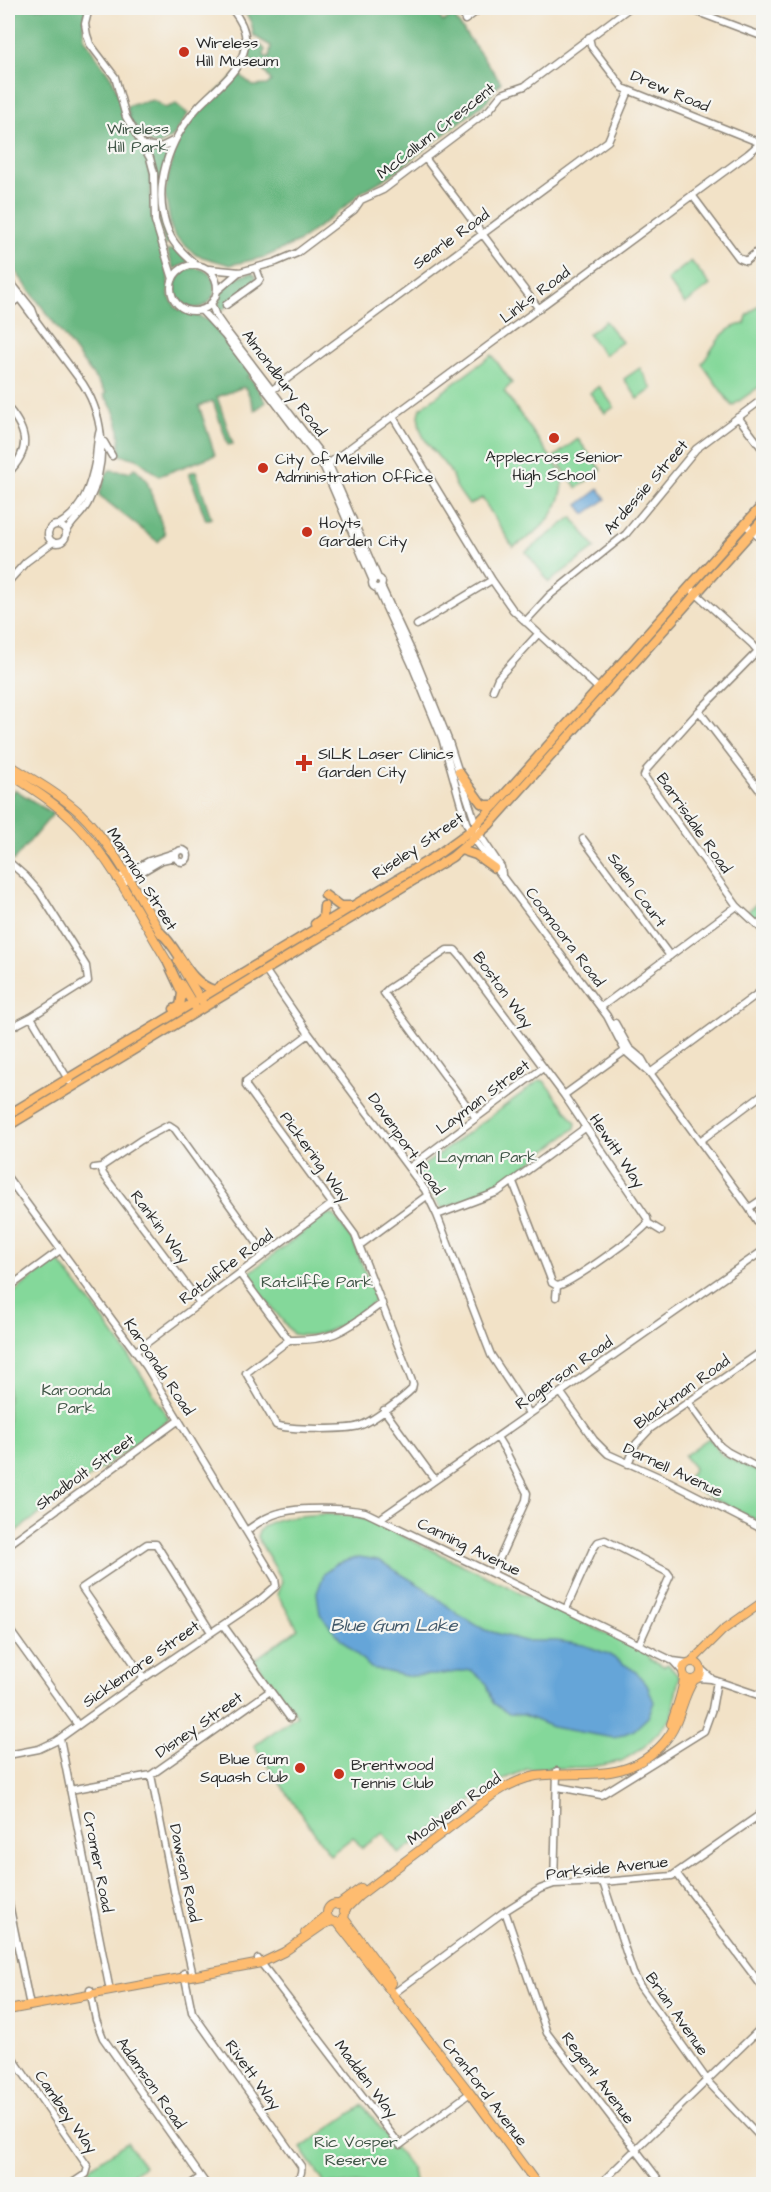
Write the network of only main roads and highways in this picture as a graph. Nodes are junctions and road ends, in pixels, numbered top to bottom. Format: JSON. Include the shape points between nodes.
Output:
{"nodes":[{"id":1,"x":764,"y":503,"type":"edge"},
{"id":2,"x":764,"y":518,"type":"edge"},
{"id":3,"x":693,"y":591,"type":"junction"},
{"id":4,"x":8,"y":764,"type":"edge"},
{"id":5,"x":459,"y":772,"type":"road end"},
{"id":6,"x":8,"y":773,"type":"edge"},
{"id":7,"x":495,"y":805,"type":"junction"},
{"id":8,"x":475,"y":832,"type":"junction"},
{"id":9,"x":461,"y":850,"type":"junction"},
{"id":10,"x":494,"y":868,"type":"road end"},
{"id":11,"x":123,"y":879,"type":"junction"},
{"id":12,"x":325,"y":895,"type":"dead end"},
{"id":13,"x":324,"y":906,"type":"dead end"},
{"id":14,"x":353,"y":906,"type":"junction"},
{"id":15,"x":159,"y":931,"type":"junction"},
{"id":16,"x":305,"y":935,"type":"junction"},
{"id":17,"x":168,"y":963,"type":"junction"},
{"id":18,"x":214,"y":990,"type":"junction"},
{"id":19,"x":199,"y":1004,"type":"junction"},
{"id":20,"x":143,"y":1033,"type":"junction"},
{"id":21,"x":70,"y":1082,"type":"junction"},
{"id":22,"x":8,"y":1115,"type":"edge"},
{"id":23,"x":8,"y":1126,"type":"edge"},
{"id":24,"x":764,"y":1601,"type":"edge"},
{"id":25,"x":702,"y":1652,"type":"junction"},
{"id":26,"x":689,"y":1663,"type":"junction"},
{"id":27,"x":700,"y":1668,"type":"junction"},
{"id":28,"x":684,"y":1674,"type":"junction"},
{"id":29,"x":696,"y":1679,"type":"junction"},
{"id":30,"x":557,"y":1773,"type":"junction"},
{"id":31,"x":337,"y":1915,"type":"junction"},
{"id":32,"x":8,"y":2008,"type":"edge"},
{"id":33,"x":537,"y":2184,"type":"edge"}],
"edges":[{"from":1,"to":3,"type":"highway","name":"Riseley Street"},
{"from":2,"to":3,"type":"highway","name":"Riseley Street"},
{"from":3,"to":7,"type":"highway","name":"Riseley Street"},
{"from":3,"to":8,"type":"highway","name":"Riseley Street","via":[[526,784]]},
{"from":4,"to":11,"type":"main road","name":"Marmion Street","via":[[81,814],[103,839]]},
{"from":5,"to":7,"type":"highway","via":[[481,803]]},
{"from":6,"to":11,"type":"main road","name":"Marmion Street","via":[[72,820]]},
{"from":7,"to":8,"type":"highway","name":"Riseley Street"},
{"from":8,"to":9,"type":"highway","name":"Riseley Street"},
{"from":8,"to":14,"type":"highway","name":"Riseley Street"},
{"from":9,"to":10,"type":"highway"},
{"from":9,"to":19,"type":"highway","name":"Riseley Street","via":[[265,970]]},
{"from":11,"to":15,"type":"main road","name":"Marmion Street"},
{"from":11,"to":17,"type":"main road","name":"Marmion Street"},
{"from":12,"to":14,"type":"highway","via":[[340,906]]},
{"from":13,"to":16,"type":"highway","via":[[323,918],[309,927]]},
{"from":14,"to":16,"type":"highway","name":"Riseley Street"},
{"from":15,"to":18,"type":"highway","via":[[196,981]]},
{"from":15,"to":19,"type":"main road","name":"Marmion Street"},
{"from":16,"to":18,"type":"highway","name":"Riseley Street"},
{"from":17,"to":19,"type":"main road","name":"Marmion Street"},
{"from":17,"to":20,"type":"highway","via":[[182,993],[180,1006],[150,1024]]},
{"from":18,"to":19,"type":"highway","name":"Riseley Street"},
{"from":19,"to":20,"type":"highway","name":"Riseley Street"},
{"from":19,"to":21,"type":"highway","name":"Riseley Street"},
{"from":20,"to":21,"type":"highway","name":"Riseley Street"},
{"from":21,"to":22,"type":"highway","name":"Riseley Street"},
{"from":21,"to":23,"type":"highway","name":"Riseley Street"},
{"from":24,"to":25,"type":"main road","via":[[723,1630]]},
{"from":25,"to":26,"type":"main road"},
{"from":25,"to":27,"type":"main road"},
{"from":26,"to":27,"type":"main road","name":"Canning Avenue"},
{"from":26,"to":28,"type":"main road"},
{"from":27,"to":29,"type":"main road"},
{"from":28,"to":29,"type":"main road","name":"Canning Avenue"},
{"from":28,"to":30,"type":"main road","name":"Moolyeen Road","via":[[672,1723],[653,1746],[617,1767]]},
{"from":29,"to":30,"type":"main road","name":"Moolyeen Road","via":[[689,1687],[671,1734],[652,1753],[612,1773]]},
{"from":30,"to":31,"type":"main road","name":"Moolyeen Road","via":[[531,1773],[500,1785]]},
{"from":31,"to":32,"type":"main road","name":"Moolyeen Road","via":[[260,1961]]},
{"from":31,"to":33,"type":"main road","name":"Cranford Avenue"}]}
